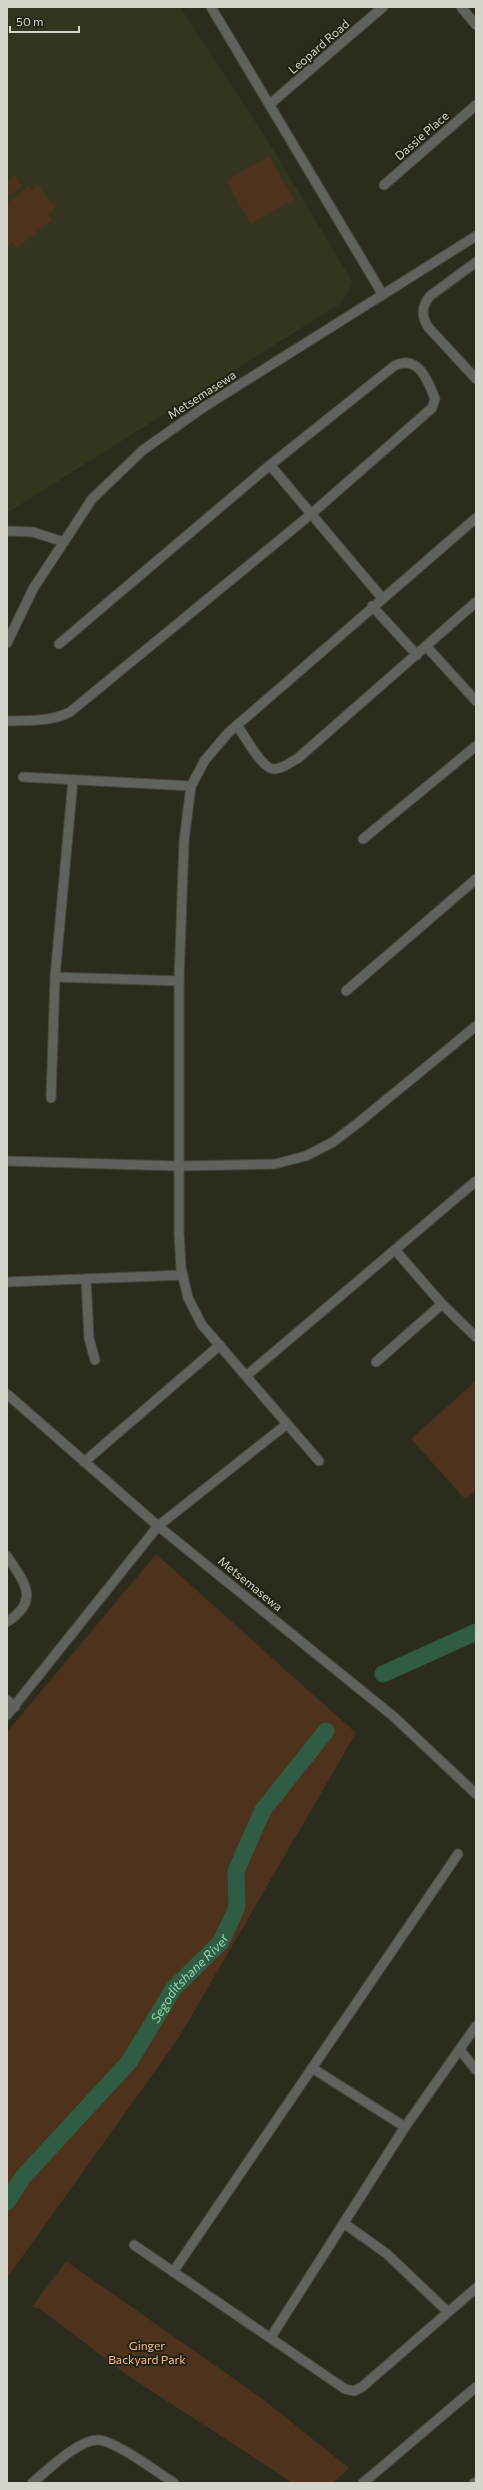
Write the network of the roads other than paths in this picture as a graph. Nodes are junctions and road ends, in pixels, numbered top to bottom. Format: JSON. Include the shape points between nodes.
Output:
{"nodes":[{"id":1,"x":211,"y":7,"type":"edge"},
{"id":2,"x":383,"y":7,"type":"edge"},
{"id":3,"x":461,"y":7,"type":"edge"},
{"id":4,"x":476,"y":25,"type":"edge"},
{"id":5,"x":270,"y":104,"type":"junction"},
{"id":6,"x":476,"y":104,"type":"edge"},
{"id":7,"x":384,"y":185,"type":"dead end"},
{"id":8,"x":476,"y":236,"type":"edge"},
{"id":9,"x":476,"y":262,"type":"edge"},
{"id":10,"x":383,"y":295,"type":"junction"},
{"id":11,"x":476,"y":379,"type":"edge"},
{"id":12,"x":270,"y":465,"type":"junction"},
{"id":13,"x":310,"y":515,"type":"junction"},
{"id":14,"x":476,"y":518,"type":"edge"},
{"id":15,"x":7,"y":531,"type":"edge"},
{"id":16,"x":64,"y":542,"type":"junction"},
{"id":17,"x":382,"y":598,"type":"junction"},
{"id":18,"x":476,"y":602,"type":"edge"},
{"id":19,"x":372,"y":606,"type":"junction"},
{"id":20,"x":7,"y":643,"type":"edge"},
{"id":21,"x":59,"y":644,"type":"dead end"},
{"id":22,"x":426,"y":646,"type":"junction"},
{"id":23,"x":417,"y":655,"type":"junction"},
{"id":24,"x":476,"y":700,"type":"edge"},
{"id":25,"x":7,"y":721,"type":"edge"},
{"id":26,"x":237,"y":725,"type":"junction"},
{"id":27,"x":476,"y":746,"type":"edge"},
{"id":28,"x":23,"y":777,"type":"dead end"},
{"id":29,"x":73,"y":780,"type":"junction"},
{"id":30,"x":192,"y":786,"type":"junction"},
{"id":31,"x":363,"y":840,"type":"dead end"},
{"id":32,"x":476,"y":879,"type":"edge"},
{"id":33,"x":55,"y":977,"type":"junction"},
{"id":34,"x":180,"y":981,"type":"junction"},
{"id":35,"x":346,"y":991,"type":"dead end"},
{"id":36,"x":476,"y":1026,"type":"edge"},
{"id":37,"x":51,"y":1098,"type":"dead end"},
{"id":38,"x":7,"y":1161,"type":"edge"},
{"id":39,"x":178,"y":1166,"type":"junction"},
{"id":40,"x":476,"y":1182,"type":"edge"},
{"id":41,"x":395,"y":1250,"type":"junction"},
{"id":42,"x":183,"y":1275,"type":"junction"},
{"id":43,"x":86,"y":1279,"type":"junction"},
{"id":44,"x":7,"y":1282,"type":"edge"},
{"id":45,"x":442,"y":1304,"type":"junction"},
{"id":46,"x":476,"y":1337,"type":"edge"},
{"id":47,"x":220,"y":1345,"type":"junction"},
{"id":48,"x":95,"y":1360,"type":"dead end"},
{"id":49,"x":376,"y":1362,"type":"dead end"},
{"id":50,"x":246,"y":1376,"type":"junction"},
{"id":51,"x":7,"y":1394,"type":"edge"},
{"id":52,"x":287,"y":1424,"type":"junction"},
{"id":53,"x":319,"y":1461,"type":"dead end"},
{"id":54,"x":84,"y":1462,"type":"junction"},
{"id":55,"x":158,"y":1526,"type":"junction"},
{"id":56,"x":7,"y":1556,"type":"edge"},
{"id":57,"x":7,"y":1622,"type":"edge"},
{"id":58,"x":7,"y":1700,"type":"edge"},
{"id":59,"x":15,"y":1707,"type":"junction"},
{"id":60,"x":7,"y":1715,"type":"edge"},
{"id":61,"x":476,"y":1794,"type":"edge"},
{"id":62,"x":458,"y":1854,"type":"dead end"},
{"id":63,"x":476,"y":2026,"type":"edge"},
{"id":64,"x":460,"y":2050,"type":"junction"},
{"id":65,"x":312,"y":2068,"type":"junction"},
{"id":66,"x":476,"y":2070,"type":"edge"},
{"id":67,"x":405,"y":2127,"type":"junction"},
{"id":68,"x":345,"y":2224,"type":"junction"},
{"id":69,"x":134,"y":2245,"type":"dead end"},
{"id":70,"x":173,"y":2272,"type":"junction"},
{"id":71,"x":476,"y":2288,"type":"edge"},
{"id":72,"x":448,"y":2312,"type":"junction"},
{"id":73,"x":271,"y":2337,"type":"junction"},
{"id":74,"x":476,"y":2387,"type":"edge"},
{"id":75,"x":32,"y":2483,"type":"edge"},
{"id":76,"x":174,"y":2483,"type":"edge"},
{"id":77,"x":363,"y":2483,"type":"edge"}],
"edges":[{"from":1,"to":5,"type":"street"},
{"from":2,"to":5,"type":"street","name":"Leopard Road"},
{"from":3,"to":4,"type":"street"},
{"from":5,"to":10,"type":"street"},
{"from":6,"to":7,"type":"street","name":"Dassie Place"},
{"from":8,"to":10,"type":"street","name":"Metsemasewa"},
{"from":9,"to":11,"type":"street","via":[[430,296],[425,302],[423,319]]},
{"from":10,"to":16,"type":"street","name":"Metsemasewa","via":[[204,407],[144,450],[92,499]]},
{"from":12,"to":13,"type":"street"},
{"from":12,"to":13,"type":"street","via":[[394,366],[401,362],[413,363],[423,372],[435,398],[432,408]]},
{"from":12,"to":21,"type":"street"},
{"from":13,"to":17,"type":"street"},
{"from":13,"to":25,"type":"street","via":[[70,712],[47,719]]},
{"from":14,"to":17,"type":"street"},
{"from":15,"to":16,"type":"street","via":[[33,532]]},
{"from":16,"to":20,"type":"street","name":"Metsemasewa","via":[[33,589]]},
{"from":17,"to":19,"type":"street"},
{"from":18,"to":22,"type":"street"},
{"from":19,"to":23,"type":"street"},
{"from":19,"to":26,"type":"street"},
{"from":22,"to":23,"type":"street"},
{"from":22,"to":24,"type":"street"},
{"from":23,"to":26,"type":"street","via":[[297,758],[282,767],[273,769],[264,764]]},
{"from":26,"to":30,"type":"street","via":[[205,760]]},
{"from":27,"to":31,"type":"street"},
{"from":28,"to":29,"type":"street"},
{"from":29,"to":30,"type":"street"},
{"from":29,"to":33,"type":"street"},
{"from":30,"to":34,"type":"street","via":[[184,841]]},
{"from":32,"to":35,"type":"street"},
{"from":33,"to":34,"type":"street"},
{"from":33,"to":37,"type":"street"},
{"from":34,"to":39,"type":"street"},
{"from":36,"to":39,"type":"street","via":[[334,1142],[306,1156],[275,1164]]},
{"from":38,"to":39,"type":"street"},
{"from":39,"to":42,"type":"street","via":[[179,1232]]},
{"from":40,"to":41,"type":"street"},
{"from":41,"to":45,"type":"street"},
{"from":41,"to":50,"type":"street"},
{"from":42,"to":43,"type":"street"},
{"from":42,"to":47,"type":"street","via":[[188,1298],[202,1325]]},
{"from":43,"to":44,"type":"street"},
{"from":43,"to":48,"type":"street","via":[[89,1338]]},
{"from":45,"to":46,"type":"street"},
{"from":45,"to":49,"type":"street"},
{"from":47,"to":50,"type":"street"},
{"from":47,"to":54,"type":"street"},
{"from":50,"to":52,"type":"street"},
{"from":51,"to":54,"type":"street","name":"Metsemasewa"},
{"from":52,"to":53,"type":"street"},
{"from":52,"to":55,"type":"street"},
{"from":54,"to":55,"type":"street","name":"Metsemasewa"},
{"from":55,"to":59,"type":"street"},
{"from":55,"to":61,"type":"street","name":"Metsemasewa","via":[[393,1716]]},
{"from":56,"to":57,"type":"street","via":[[26,1585],[28,1594],[24,1607]]},
{"from":58,"to":59,"type":"street"},
{"from":59,"to":60,"type":"street"},
{"from":62,"to":65,"type":"street"},
{"from":63,"to":64,"type":"street"},
{"from":64,"to":66,"type":"street"},
{"from":64,"to":67,"type":"street"},
{"from":65,"to":67,"type":"street"},
{"from":65,"to":70,"type":"street"},
{"from":67,"to":68,"type":"street"},
{"from":68,"to":72,"type":"street","via":[[386,2254]]},
{"from":68,"to":73,"type":"street"},
{"from":69,"to":70,"type":"street"},
{"from":70,"to":73,"type":"street"},
{"from":71,"to":72,"type":"street"},
{"from":72,"to":73,"type":"street","via":[[362,2387],[354,2391],[345,2389]]},
{"from":74,"to":77,"type":"street"},
{"from":75,"to":76,"type":"street","via":[[84,2443],[98,2440],[110,2443]]}]}
